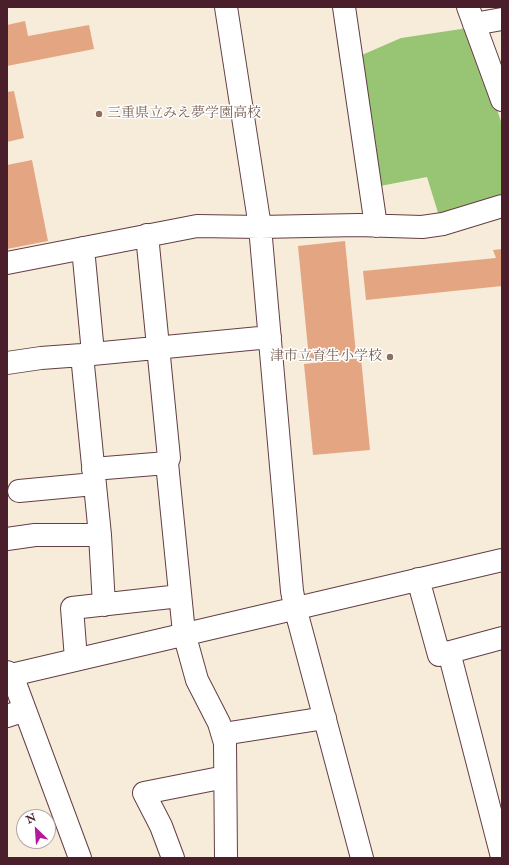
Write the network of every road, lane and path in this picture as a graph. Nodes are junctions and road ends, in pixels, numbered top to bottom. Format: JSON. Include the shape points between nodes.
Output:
{"nodes":[{"id":1,"x":226,"y":7,"type":"edge"},
{"id":2,"x":344,"y":7,"type":"edge"},
{"id":3,"x":471,"y":16,"type":"edge"},
{"id":4,"x":502,"y":19,"type":"edge"},
{"id":5,"x":502,"y":100,"type":"edge"},
{"id":6,"x":502,"y":206,"type":"edge"},
{"id":7,"x":376,"y":226,"type":"junction"},
{"id":8,"x":260,"y":227,"type":"junction"},
{"id":9,"x":147,"y":235,"type":"junction"},
{"id":10,"x":83,"y":248,"type":"junction"},
{"id":11,"x":7,"y":263,"type":"edge"},
{"id":12,"x":270,"y":337,"type":"junction"},
{"id":13,"x":158,"y":348,"type":"junction"},
{"id":14,"x":87,"y":354,"type":"junction"},
{"id":15,"x":7,"y":364,"type":"edge"},
{"id":16,"x":167,"y":463,"type":"junction"},
{"id":17,"x":94,"y":477,"type":"junction"},
{"id":18,"x":19,"y":491,"type":"dead end"},
{"id":19,"x":100,"y":535,"type":"junction"},
{"id":20,"x":7,"y":539,"type":"edge"},
{"id":21,"x":502,"y":560,"type":"edge"},
{"id":22,"x":418,"y":579,"type":"junction"},
{"id":23,"x":180,"y":596,"type":"junction"},
{"id":24,"x":104,"y":605,"type":"junction"},
{"id":25,"x":295,"y":607,"type":"junction"},
{"id":26,"x":184,"y":633,"type":"junction"},
{"id":27,"x":502,"y":638,"type":"edge"},
{"id":28,"x":449,"y":652,"type":"junction"},
{"id":29,"x":76,"y":659,"type":"junction"},
{"id":30,"x":9,"y":674,"type":"edge"},
{"id":31,"x":16,"y":713,"type":"edge"},
{"id":32,"x":325,"y":718,"type":"junction"},
{"id":33,"x":223,"y":734,"type":"junction"},
{"id":34,"x":225,"y":777,"type":"junction"},
{"id":35,"x":502,"y":857,"type":"edge"},
{"id":36,"x":80,"y":858,"type":"edge"},
{"id":37,"x":173,"y":858,"type":"edge"},
{"id":38,"x":226,"y":858,"type":"edge"},
{"id":39,"x":362,"y":858,"type":"edge"}],
"edges":[{"from":1,"to":8,"type":"street"},
{"from":2,"to":7,"type":"street"},
{"from":3,"to":4,"type":"street"},
{"from":3,"to":5,"type":"street"},
{"from":6,"to":7,"type":"street","via":[[443,224],[422,227]]},
{"from":7,"to":8,"type":"street"},
{"from":8,"to":9,"type":"street","via":[[197,226]]},
{"from":8,"to":12,"type":"street"},
{"from":9,"to":10,"type":"street"},
{"from":9,"to":13,"type":"street"},
{"from":10,"to":11,"type":"street"},
{"from":10,"to":14,"type":"street"},
{"from":12,"to":13,"type":"street"},
{"from":12,"to":25,"type":"street"},
{"from":13,"to":14,"type":"street"},
{"from":13,"to":16,"type":"street","via":[[169,458]]},
{"from":14,"to":15,"type":"street"},
{"from":14,"to":17,"type":"street"},
{"from":16,"to":17,"type":"street"},
{"from":16,"to":23,"type":"street"},
{"from":17,"to":18,"type":"street"},
{"from":17,"to":19,"type":"street"},
{"from":19,"to":20,"type":"street","via":[[35,535]]},
{"from":19,"to":24,"type":"street"},
{"from":21,"to":22,"type":"street"},
{"from":22,"to":25,"type":"street"},
{"from":22,"to":28,"type":"street","via":[[439,655]]},
{"from":23,"to":24,"type":"street"},
{"from":23,"to":26,"type":"street"},
{"from":24,"to":29,"type":"street","via":[[72,608]]},
{"from":25,"to":26,"type":"street"},
{"from":25,"to":32,"type":"street"},
{"from":26,"to":29,"type":"street"},
{"from":26,"to":33,"type":"street","via":[[197,680]]},
{"from":27,"to":28,"type":"street"},
{"from":28,"to":35,"type":"street"},
{"from":29,"to":30,"type":"street"},
{"from":30,"to":31,"type":"street"},
{"from":31,"to":36,"type":"street"},
{"from":32,"to":33,"type":"street"},
{"from":32,"to":39,"type":"street"},
{"from":33,"to":34,"type":"street"},
{"from":34,"to":37,"type":"street","via":[[144,793],[161,826]]},
{"from":34,"to":38,"type":"street"}]}
